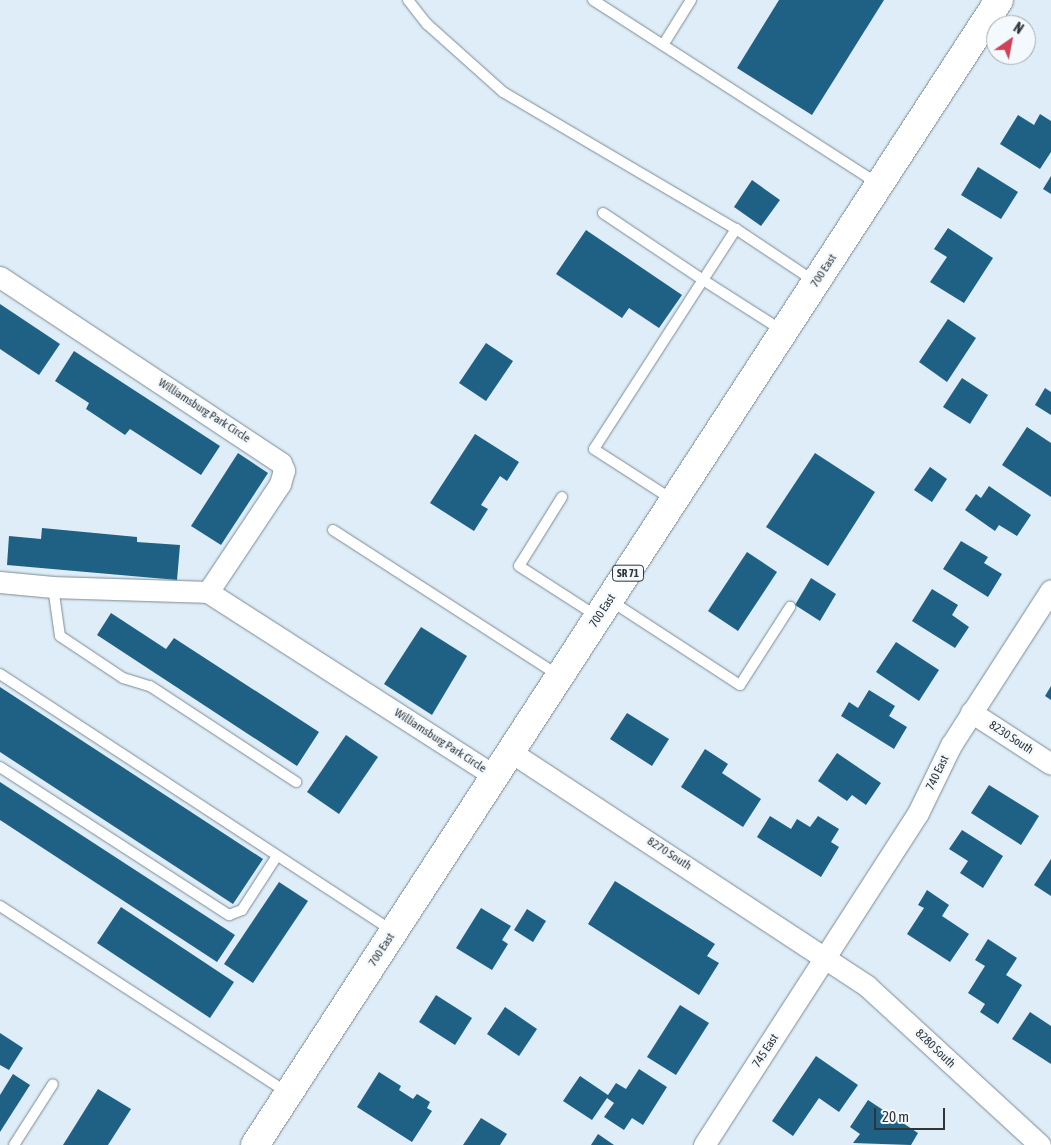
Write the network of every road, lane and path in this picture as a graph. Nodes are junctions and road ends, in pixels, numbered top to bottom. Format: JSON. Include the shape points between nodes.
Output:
{"nodes":[{"id":1,"x":408,"y":0,"type":"edge"},
{"id":2,"x":593,"y":0,"type":"edge"},
{"id":3,"x":690,"y":0,"type":"edge"},
{"id":4,"x":999,"y":0,"type":"edge"},
{"id":5,"x":662,"y":44,"type":"junction"},
{"id":6,"x":879,"y":184,"type":"junction"},
{"id":7,"x":603,"y":213,"type":"dead end"},
{"id":8,"x":736,"y":229,"type":"junction"},
{"id":9,"x":0,"y":276,"type":"edge"},
{"id":10,"x":703,"y":280,"type":"junction"},
{"id":11,"x":816,"y":282,"type":"junction"},
{"id":12,"x":784,"y":332,"type":"junction"},
{"id":13,"x":562,"y":497,"type":"dead end"},
{"id":14,"x":674,"y":501,"type":"junction"},
{"id":15,"x":333,"y":530,"type":"dead end"},
{"id":16,"x":0,"y":582,"type":"edge"},
{"id":17,"x":53,"y":587,"type":"junction"},
{"id":18,"x":1051,"y":590,"type":"edge"},
{"id":19,"x":208,"y":592,"type":"junction"},
{"id":20,"x":790,"y":607,"type":"dead end"},
{"id":21,"x":604,"y":609,"type":"junction"},
{"id":22,"x":0,"y":674,"type":"edge"},
{"id":23,"x":561,"y":676,"type":"junction"},
{"id":24,"x":972,"y":712,"type":"junction"},
{"id":25,"x":511,"y":752,"type":"junction"},
{"id":26,"x":1051,"y":764,"type":"edge"},
{"id":27,"x":0,"y":767,"type":"edge"},
{"id":28,"x":495,"y":776,"type":"junction"},
{"id":29,"x":296,"y":782,"type":"dead end"},
{"id":30,"x":277,"y":856,"type":"junction"},
{"id":31,"x":0,"y":906,"type":"edge"},
{"id":32,"x":394,"y":932,"type":"junction"},
{"id":33,"x":827,"y":957,"type":"junction"},
{"id":34,"x":53,"y":1084,"type":"dead end"},
{"id":35,"x":289,"y":1094,"type":"junction"},
{"id":36,"x":14,"y":1145,"type":"edge"},
{"id":37,"x":255,"y":1145,"type":"edge"},
{"id":38,"x":704,"y":1145,"type":"edge"},
{"id":39,"x":1040,"y":1145,"type":"edge"}],
"edges":[{"from":1,"to":8,"type":"lane","via":[[427,24],[503,92]]},
{"from":2,"to":5,"type":"lane"},
{"from":3,"to":5,"type":"lane"},
{"from":4,"to":6,"type":"main road","name":"700 East","number":"SR 71"},
{"from":5,"to":6,"type":"lane"},
{"from":6,"to":11,"type":"main road","name":"700 East","number":"SR 71"},
{"from":7,"to":10,"type":"lane"},
{"from":8,"to":10,"type":"lane"},
{"from":8,"to":11,"type":"lane"},
{"from":9,"to":19,"type":"street","name":"Williamsburg Park Circle","via":[[281,464],[284,470],[280,484]]},
{"from":10,"to":12,"type":"lane"},
{"from":10,"to":14,"type":"lane","via":[[594,449]]},
{"from":11,"to":12,"type":"main road","name":"700 East","number":"SR 71"},
{"from":12,"to":14,"type":"main road","name":"700 East","number":"SR 71"},
{"from":13,"to":21,"type":"lane","via":[[519,566]]},
{"from":14,"to":21,"type":"main road","name":"700 East","number":"SR 71"},
{"from":15,"to":23,"type":"lane"},
{"from":16,"to":17,"type":"street"},
{"from":17,"to":19,"type":"street"},
{"from":17,"to":29,"type":"lane","via":[[60,636],[123,678],[150,686]]},
{"from":18,"to":24,"type":"street","name":"740 East"},
{"from":19,"to":28,"type":"street","name":"Williamsburg Park Circle"},
{"from":20,"to":21,"type":"lane","via":[[740,685]]},
{"from":21,"to":23,"type":"main road","name":"700 East","number":"SR 71"},
{"from":22,"to":30,"type":"lane"},
{"from":23,"to":25,"type":"main road","name":"700 East","number":"SR 71"},
{"from":24,"to":26,"type":"street","name":"8230 South"},
{"from":24,"to":33,"type":"street","name":"740 East","via":[[918,813]]},
{"from":25,"to":28,"type":"main road","name":"700 East","number":"SR 71"},
{"from":25,"to":33,"type":"street","name":"8270 South"},
{"from":27,"to":30,"type":"lane","via":[[229,915],[242,910]]},
{"from":28,"to":32,"type":"main road","name":"700 East","number":"SR 71"},
{"from":30,"to":32,"type":"lane"},
{"from":31,"to":35,"type":"lane"},
{"from":32,"to":35,"type":"main road","name":"700 East","number":"SR 71"},
{"from":33,"to":38,"type":"street","name":"745 East"},
{"from":33,"to":39,"type":"street","name":"8280 South","via":[[902,1017]]},
{"from":34,"to":36,"type":"lane"},
{"from":35,"to":37,"type":"main road","name":"700 East","number":"SR 71"}]}
